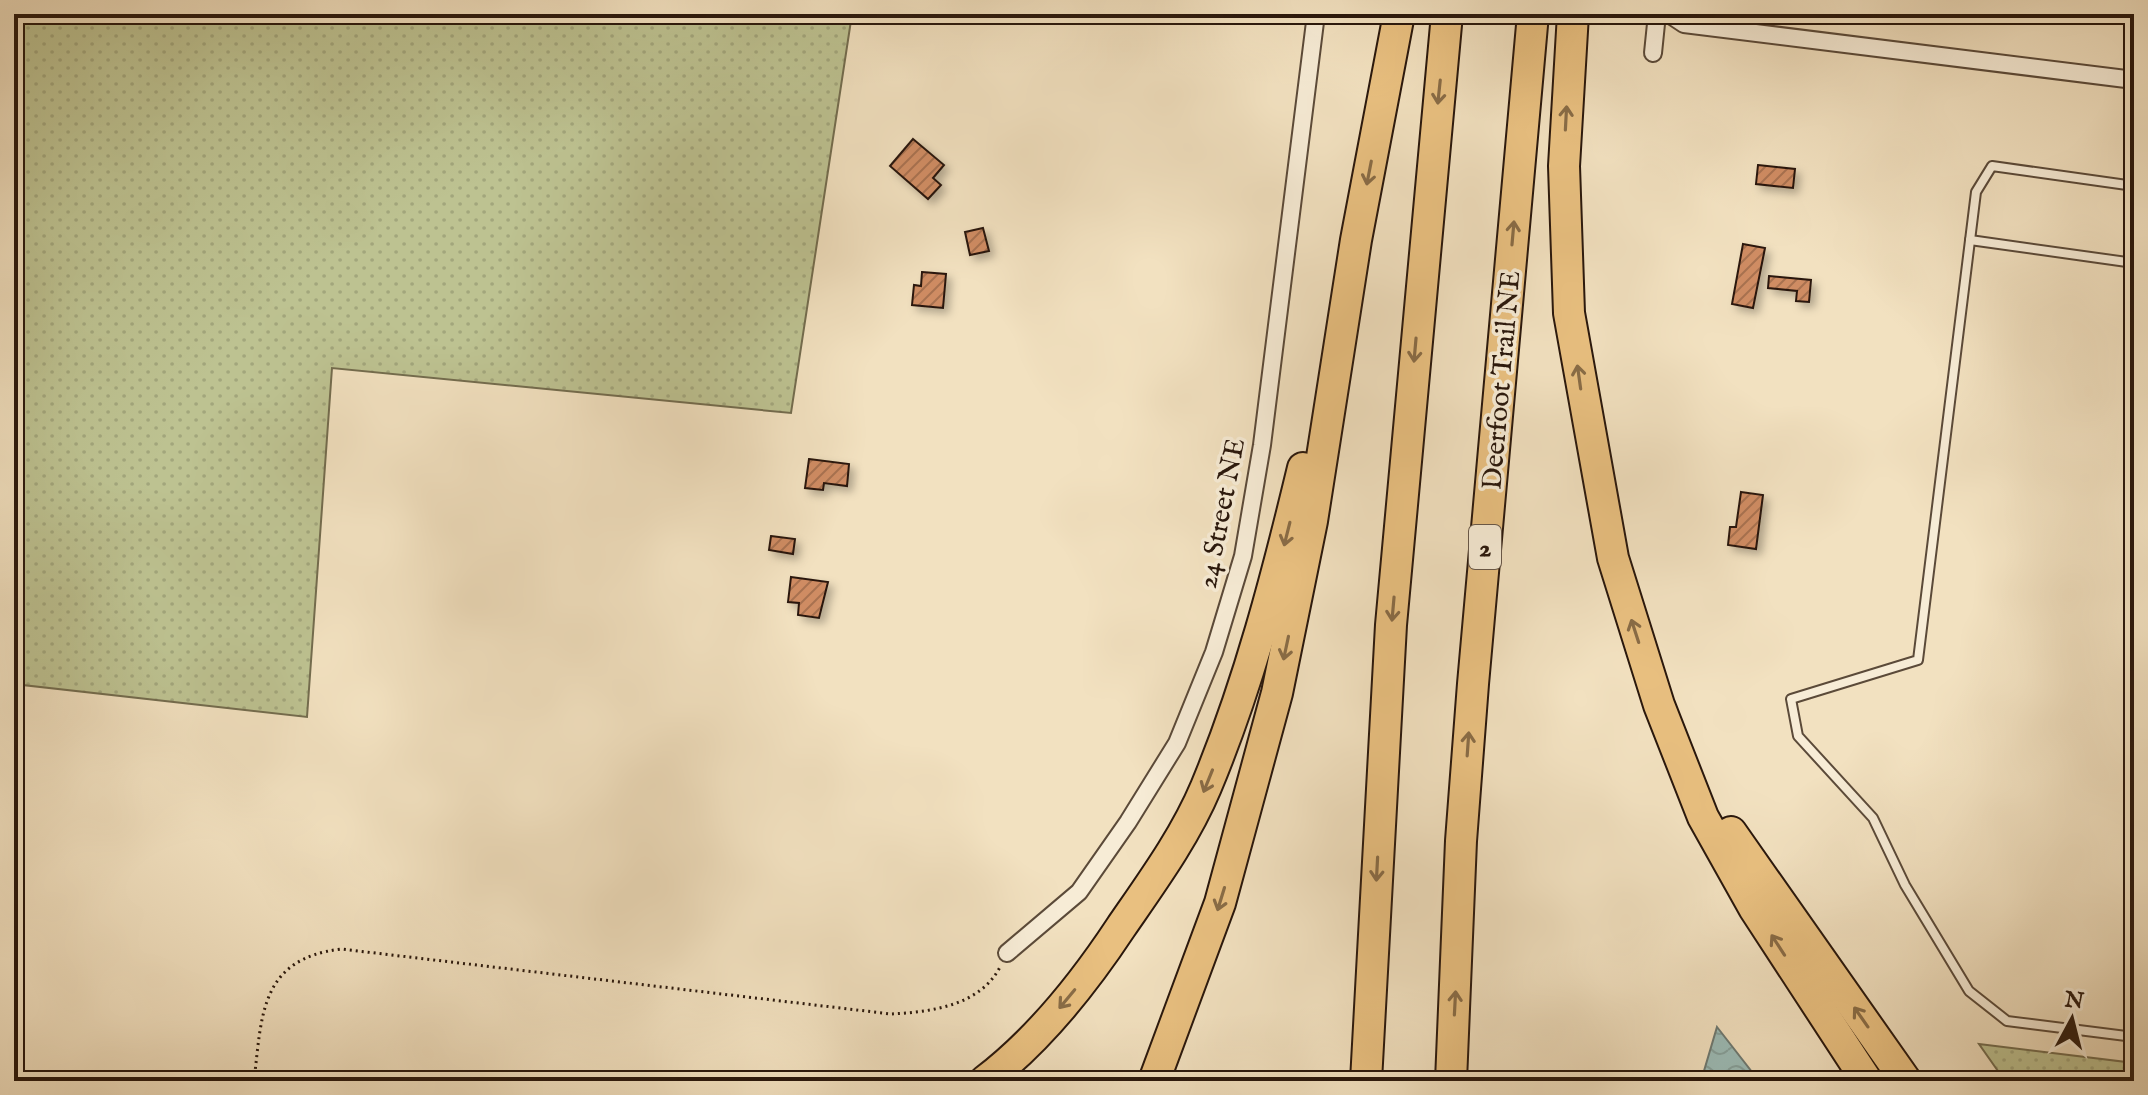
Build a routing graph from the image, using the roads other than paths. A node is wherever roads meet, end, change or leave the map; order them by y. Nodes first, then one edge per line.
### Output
1 (1316, 14) edge
2 (1399, 14) edge
3 (1447, 14) edge
4 (1533, 14) edge
5 (1573, 14) edge
6 (1657, 14) edge
7 (1669, 14) edge
8 (1653, 53) dead end
9 (2134, 80) edge
10 (2134, 186) edge
11 (1356, 240) junction
12 (1970, 240) junction
13 (2134, 263) edge
14 (1659, 705) junction
15 (1007, 953) road end
16 (2134, 1037) edge
17 (985, 1081) edge
18 (1154, 1081) edge
19 (1366, 1081) edge
20 (1451, 1081) edge
21 (1867, 1081) edge
22 (1906, 1081) edge

1 - 15 street, 24 Street NE
2 -> 11 highway
3 -> 19 highway
20 -> 4 highway, Deerfoot Trail NE / 2
14 -> 5 highway
6 - 8 street
7 - 9 street
10 - 12 lane
11 -> 17 highway
11 -> 18 highway
12 - 13 lane
12 - 16 lane
21 -> 14 highway
22 -> 14 highway

